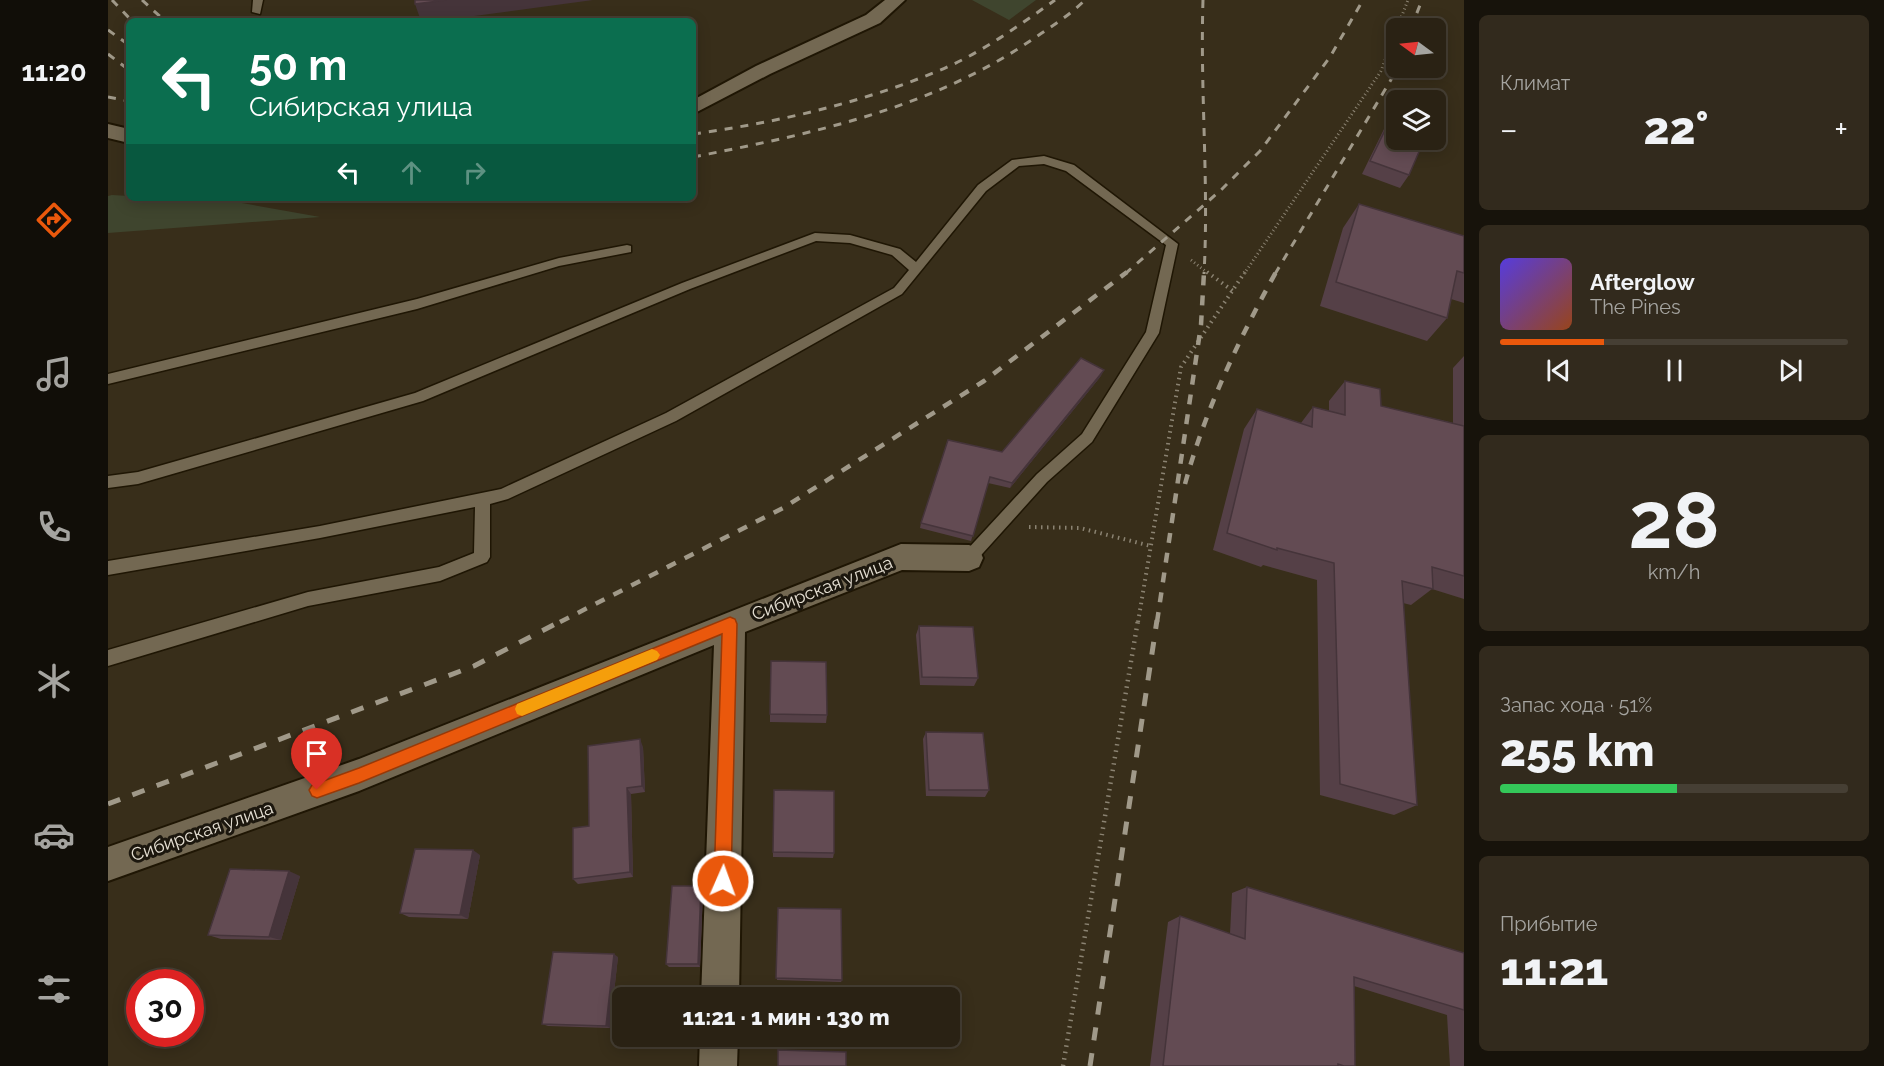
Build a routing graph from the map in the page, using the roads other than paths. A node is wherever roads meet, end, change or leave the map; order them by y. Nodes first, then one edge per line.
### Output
1 (258, 0) edge
2 (896, 0) edge
3 (257, 12) dead end
4 (696, 106) edge
5 (108, 131) edge
6 (126, 135) edge
7 (627, 249) dead end
8 (917, 270) junction
9 (108, 379) edge
10 (108, 482) edge
11 (483, 499) junction
12 (969, 558) joint
13 (108, 568) edge
14 (730, 624) junction
15 (108, 658) edge
16 (108, 864) edge
17 (720, 987) edge
18 (718, 1047) edge
19 (718, 1066) edge

1 - 3 lane
2 - 4 street
5 - 6 street
7 - 9 lane
8 - 10 lane
8 - 11 lane
8 - 12 lane
11 - 13 lane
11 - 15 lane
12 - 14 street, Сибирская улица
14 - 16 street, Сибирская улица
14 - 17 street
18 - 19 street

